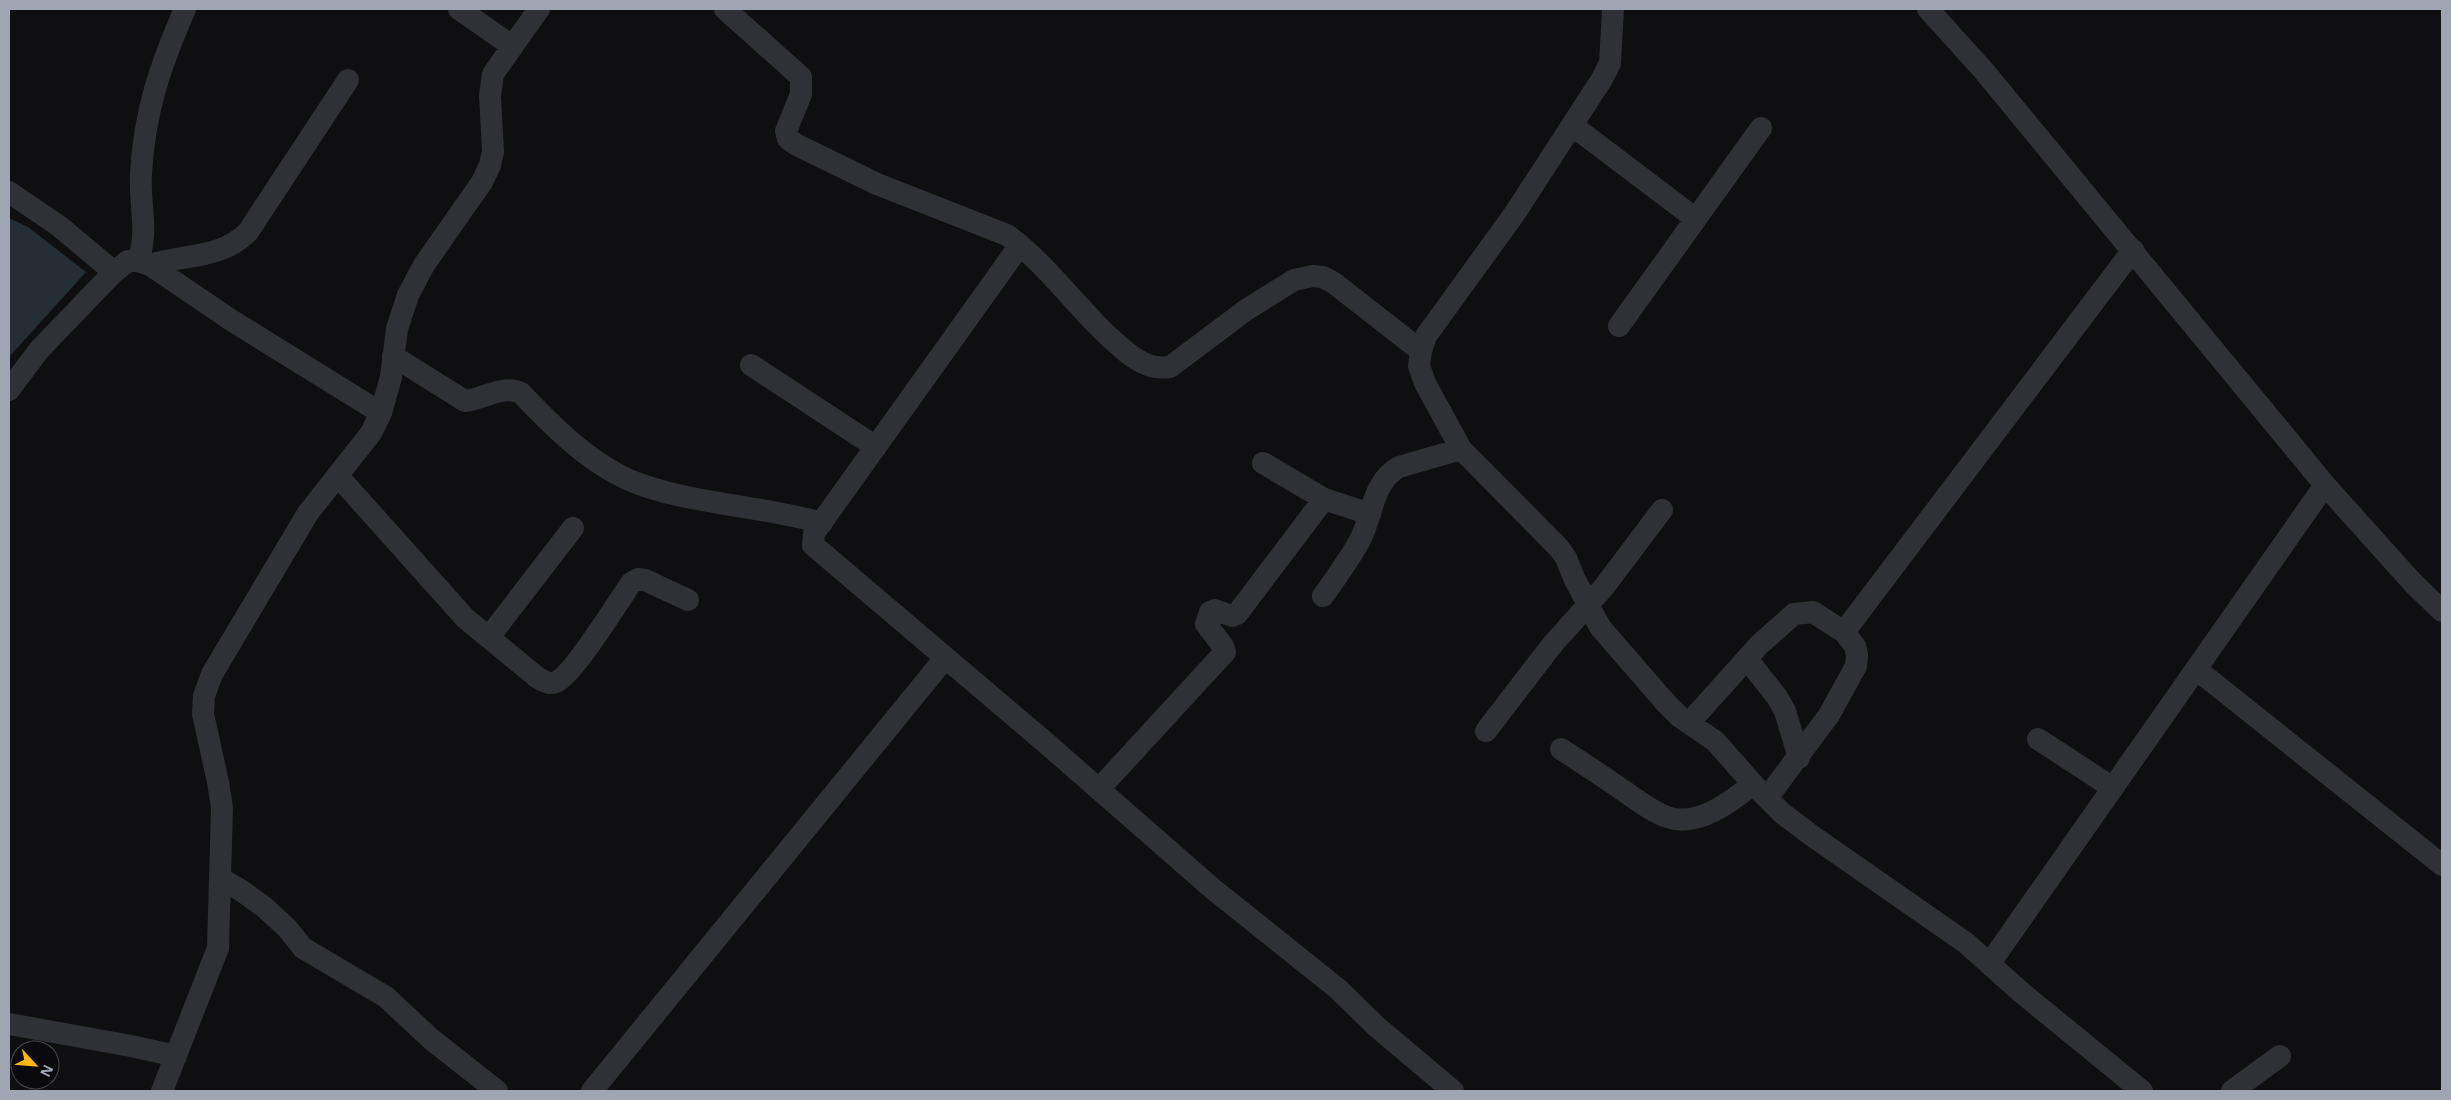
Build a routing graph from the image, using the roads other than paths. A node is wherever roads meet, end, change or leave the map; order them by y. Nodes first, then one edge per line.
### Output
1 (185, 9) edge
2 (459, 9) edge
3 (539, 9) edge
4 (725, 9) edge
5 (1613, 9) edge
6 (1928, 9) edge
7 (512, 46) junction
8 (348, 80) dead end
9 (1573, 126) junction
10 (1761, 128) dead end
11 (9, 192) edge
12 (1696, 219) junction
13 (1020, 244) junction
14 (2133, 250) junction
15 (144, 263) junction
16 (114, 272) junction
17 (1619, 326) dead end
18 (1420, 351) junction
19 (394, 356) junction
20 (751, 365) dead end
21 (9, 390) edge
22 (381, 413) junction
23 (876, 447) junction
24 (1461, 450) junction
25 (1263, 463) dead end
26 (338, 476) junction
27 (2326, 485) junction
28 (1324, 499) junction
29 (1662, 510) dead end
30 (1370, 514) junction
31 (822, 524) junction
32 (573, 528) dead end
33 (1323, 596) dead end
34 (688, 600) dead end
35 (1588, 605) junction
36 (2442, 611) edge
37 (1844, 632) junction
38 (489, 637) junction
39 (944, 658) junction
40 (1748, 659) junction
41 (2196, 669) junction
42 (1689, 723) junction
43 (1486, 731) dead end
44 (2038, 739) dead end
45 (1561, 749) dead end
46 (1799, 758) junction
47 (2113, 788) junction
48 (1099, 789) junction
49 (1760, 791) junction
50 (2442, 864) edge
51 (220, 878) junction
52 (1990, 963) junction
53 (9, 1024) edge
54 (176, 1056) junction
55 (2280, 1056) dead end
56 (162, 1091) edge
57 (497, 1091) edge
58 (592, 1091) edge
59 (1453, 1091) edge
60 (2142, 1091) edge
61 (2232, 1091) edge

1 - 15 street
2 - 7 street
3 - 7 street
4 - 13 street
5 - 9 street
6 - 14 street
7 - 19 street
8 - 15 street
9 - 12 street
9 - 18 street
10 - 12 street
11 - 16 street
12 - 17 street
13 - 18 street
13 - 23 street
14 - 27 street
14 - 37 street
15 - 16 street
15 - 22 street
16 - 21 street
18 - 24 street
19 - 22 street
19 - 31 street
20 - 23 street
22 - 26 street
23 - 31 street
24 - 30 street
24 - 35 street
25 - 28 street
26 - 38 street
26 - 51 street
27 - 36 street
27 - 41 street
28 - 30 street
28 - 48 street
29 - 35 street
30 - 33 street
31 - 39 street
32 - 38 street
34 - 38 street
35 - 42 street
35 - 43 street
37 - 40 street
37 - 46 street
39 - 48 street
39 - 58 street
40 - 42 street
40 - 46 street
41 - 47 street
41 - 50 street
42 - 49 street
44 - 47 street
45 - 49 street
46 - 49 street
47 - 52 street
48 - 59 street
49 - 52 street
51 - 54 street
51 - 57 street
52 - 60 street
53 - 54 street
54 - 56 street
55 - 61 street

